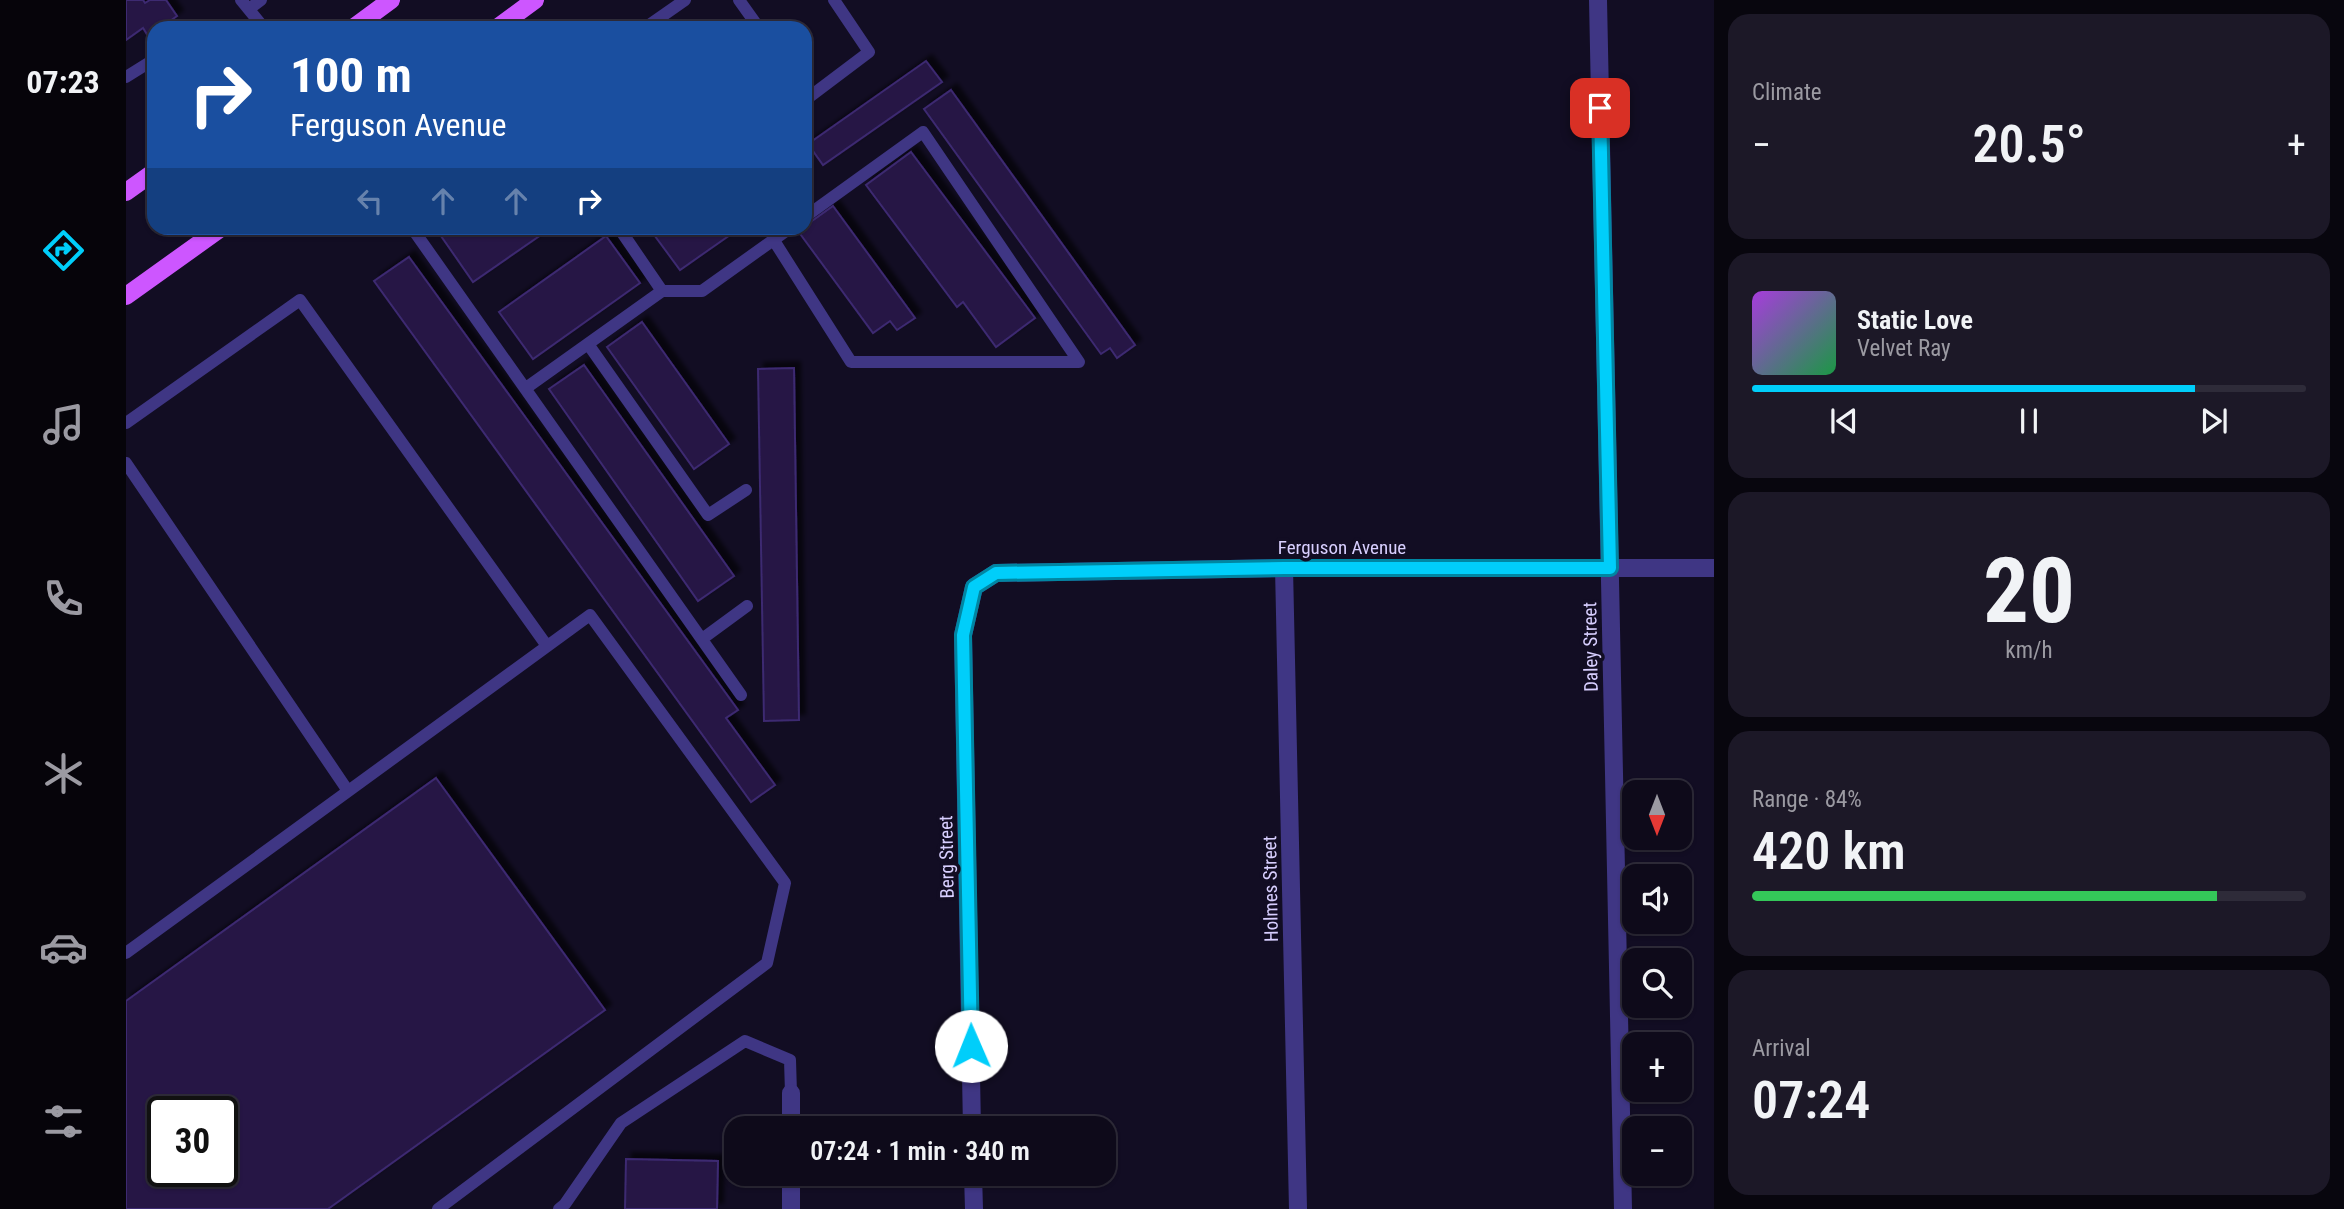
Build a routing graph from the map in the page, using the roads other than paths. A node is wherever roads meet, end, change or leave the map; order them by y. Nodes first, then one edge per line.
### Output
1 (261, 0) edge
2 (391, 0) edge
3 (535, 0) edge
4 (685, 0) edge
5 (739, 0) edge
6 (834, 0) edge
7 (1598, 0) edge
8 (245, 5) edge
9 (258, 21) edge
10 (362, 21) edge
11 (506, 21) edge
12 (655, 21) edge
13 (754, 21) edge
14 (147, 64) edge
15 (126, 77) edge
16 (812, 95) edge
17 (147, 177) edge
18 (130, 190) edge
19 (126, 204) edge
20 (812, 212) edge
21 (211, 235) edge
22 (417, 235) edge
23 (624, 235) edge
24 (780, 235) edge
25 (774, 239) junction
26 (662, 291) junction
27 (126, 296) edge
28 (588, 344) junction
29 (526, 388) junction
30 (126, 423) edge
31 (126, 463) edge
32 (746, 491) dead end
33 (1284, 568) junction
34 (1610, 568) junction
35 (1714, 568) edge
36 (974, 587) joint
37 (747, 606) dead end
38 (702, 639) junction
39 (547, 646) junction
40 (741, 695) dead end
41 (348, 791) junction
42 (126, 953) edge
43 (791, 1093) joint
44 (791, 1116) edge
45 (972, 1116) edge
46 (791, 1186) edge
47 (973, 1186) edge
48 (438, 1209) edge
49 (559, 1209) edge
50 (791, 1209) edge
51 (974, 1209) edge
52 (1298, 1209) edge
53 (1623, 1209) edge

1 - 8 lane
2 - 10 main road
3 - 11 main road
4 - 12 lane
5 - 13 lane
6 - 16 lane
7 - 34 street, Daley Street
8 - 9 lane
14 - 15 lane
17 - 18 main road
18 - 19 main road
20 - 25 lane
21 - 27 main road
22 - 29 lane
23 - 26 lane
24 - 25 lane
25 - 26 lane
26 - 28 lane
28 - 29 lane
28 - 32 lane
29 - 38 lane
30 - 39 lane
31 - 41 lane
33 - 34 street, Ferguson Avenue
33 - 36 street, Ferguson Avenue
33 - 52 street, Holmes Street
34 - 35 street, Ferguson Avenue
34 - 53 street, Daley Street
36 - 45 street, Berg Street
37 - 38 lane
38 - 40 lane
39 - 41 lane
39 - 48 lane
41 - 42 lane
43 - 44 street
43 - 49 lane
46 - 50 street
47 - 51 street

